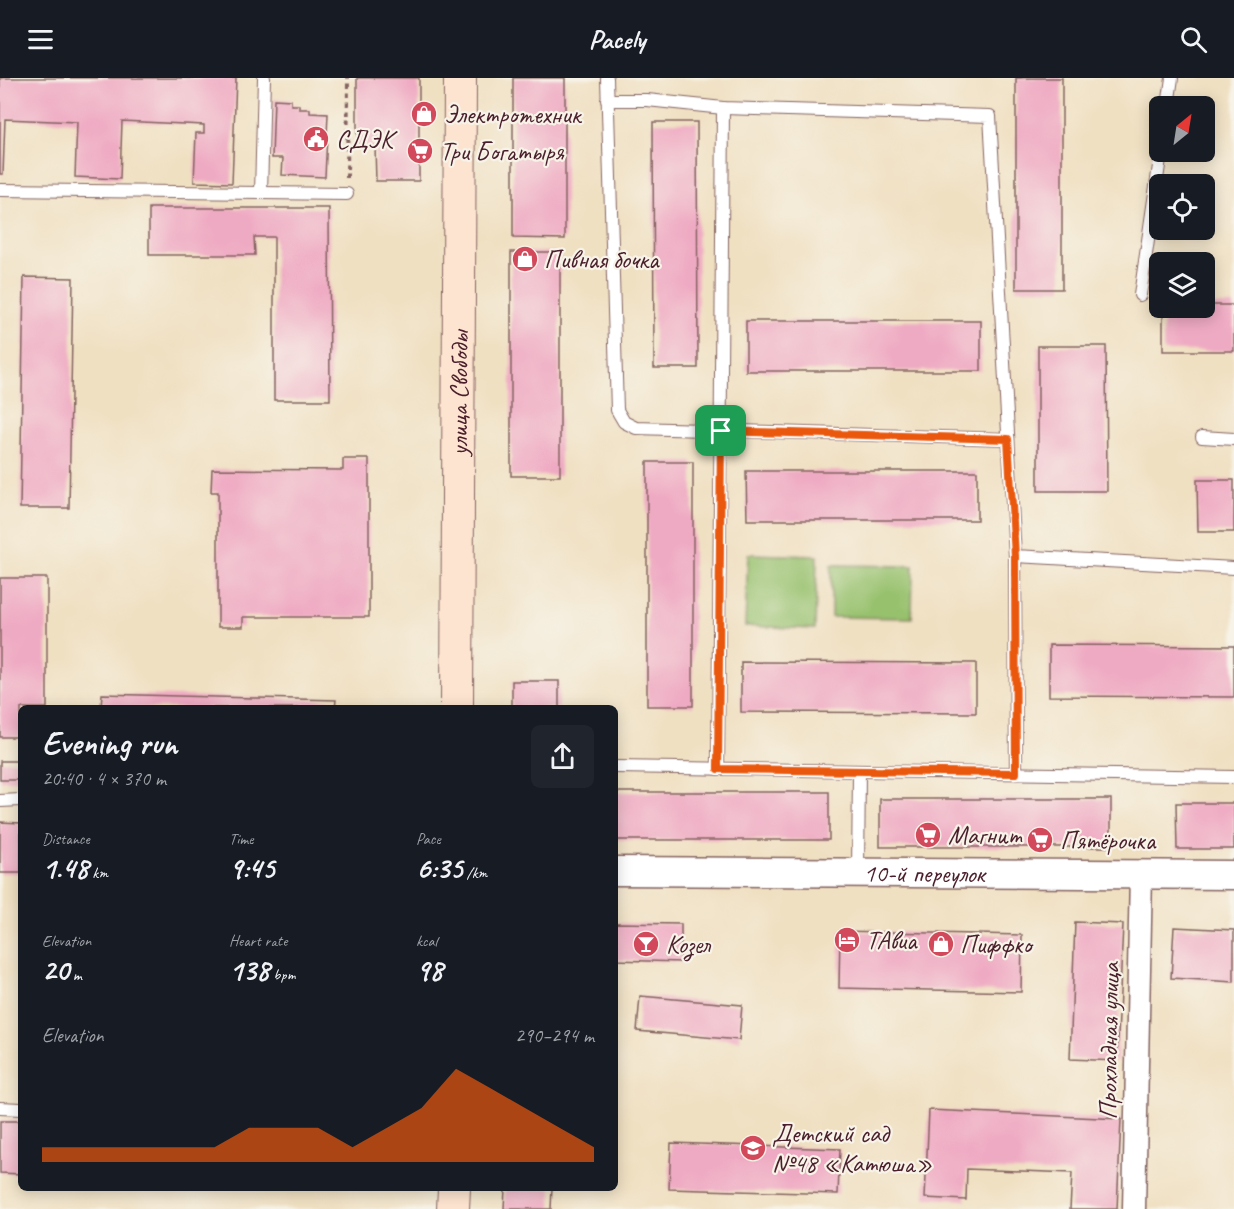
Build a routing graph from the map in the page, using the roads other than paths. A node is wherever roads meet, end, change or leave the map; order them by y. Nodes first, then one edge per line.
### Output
1 (264, 78) edge
2 (460, 78) edge
3 (607, 78) edge
4 (1172, 78) edge
5 (1169, 96) edge
6 (608, 100) junction
7 (723, 108) junction
8 (1160, 162) edge
9 (0, 190) edge
10 (261, 193) junction
11 (347, 194) road end
12 (1140, 295) dead end
13 (721, 431) junction
14 (1202, 437) dead end
15 (1234, 438) edge
16 (1008, 439) junction
17 (1015, 556) junction
18 (1234, 568) edge
19 (457, 705) edge
20 (618, 767) edge
21 (718, 769) junction
22 (859, 771) junction
23 (1016, 773) junction
24 (1234, 777) edge
25 (18, 800) edge
26 (0, 801) edge
27 (618, 871) edge
28 (858, 872) junction
29 (1141, 874) junction
30 (1234, 875) edge
31 (0, 1108) edge
32 (18, 1109) edge
33 (454, 1191) edge
34 (453, 1209) edge
35 (1134, 1209) edge

1 - 10 lane
2 - 19 main road, улица Свободы
3 - 6 lane
4 - 5 lane
6 - 7 lane
6 - 13 lane
7 - 13 lane
7 - 16 lane
8 - 12 lane
9 - 10 lane
10 - 11 lane
13 - 16 lane
13 - 21 lane
14 - 15 lane
16 - 17 lane
17 - 18 lane
17 - 23 lane
20 - 21 lane
21 - 22 lane
22 - 23 lane
22 - 28 lane
23 - 24 lane
25 - 26 lane
27 - 28 street, 10-й переулок
28 - 29 street, 10-й переулок
29 - 30 street, 10-й переулок
29 - 35 street, Прохладная улица
31 - 32 lane
33 - 34 main road

